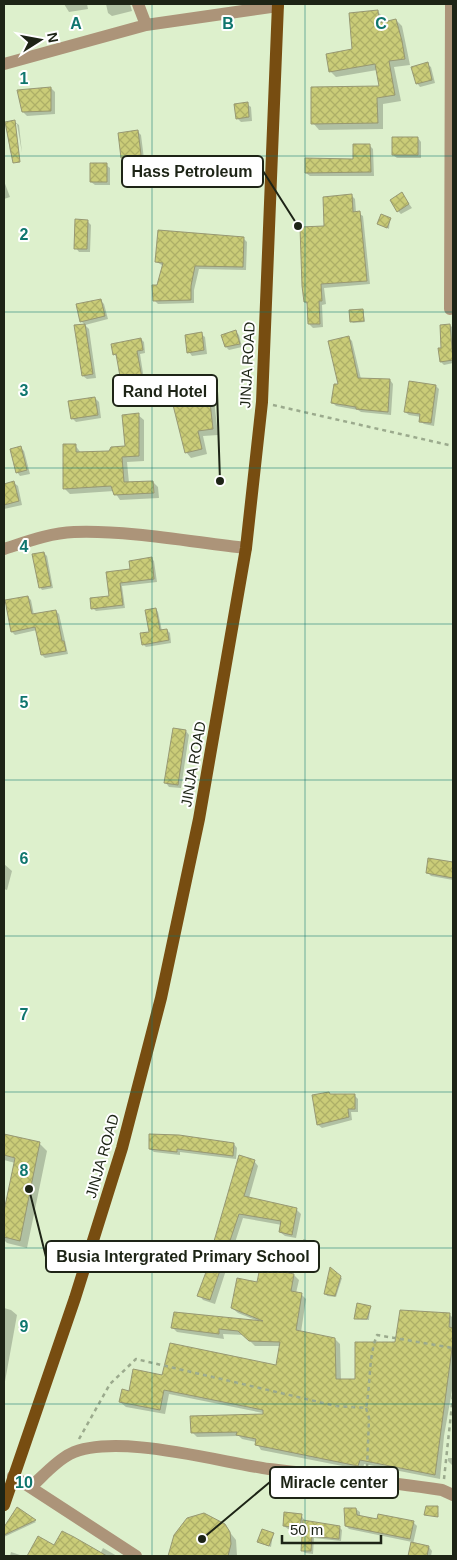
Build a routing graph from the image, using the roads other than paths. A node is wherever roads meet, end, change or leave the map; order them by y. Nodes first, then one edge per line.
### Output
1 (138, 4) edge
2 (451, 4) edge
3 (278, 5) edge
4 (146, 25) junction
5 (4, 64) edge
6 (450, 309) dead end
7 (246, 548) junction
8 (4, 549) edge
9 (13, 1476) junction
10 (32, 1486) junction
11 (448, 1492) edge
12 (4, 1505) edge
13 (136, 1556) edge

1 - 4 street
2 - 6 street
3 - 4 street
3 - 7 main road, JINJA ROAD
4 - 5 street
7 - 8 street
7 - 9 main road, JINJA ROAD
9 - 10 street
9 - 12 main road, JINJA ROAD
10 - 11 street
10 - 13 street

